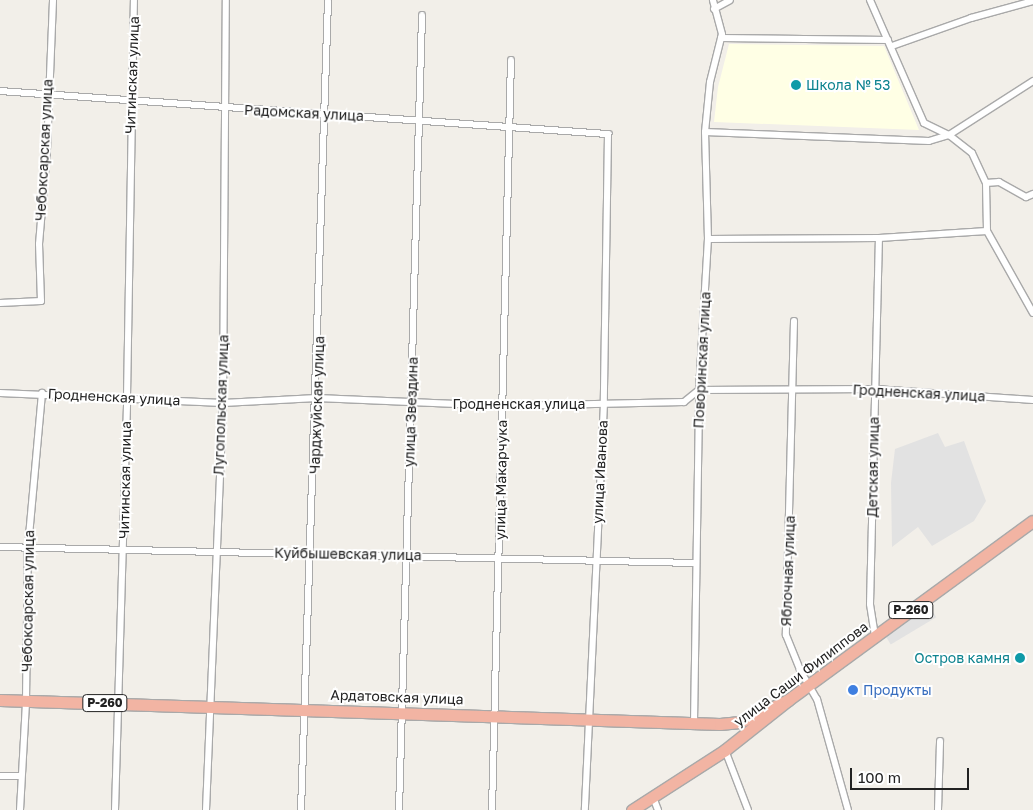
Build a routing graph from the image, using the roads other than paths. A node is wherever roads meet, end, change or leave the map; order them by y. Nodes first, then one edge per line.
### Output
1 (53, 0) edge
2 (134, 0) edge
3 (226, 0) edge
4 (328, 0) edge
5 (713, 0) edge
6 (730, 0) edge
7 (870, 0) edge
8 (1033, 1) edge
9 (714, 9) junction
10 (422, 15) dead end
11 (721, 38) junction
12 (890, 43) junction
13 (512, 60) dead end
14 (1033, 81) edge
15 (0, 91) edge
16 (48, 96) junction
17 (130, 101) junction
18 (225, 108) junction
19 (326, 114) junction
20 (417, 120) junction
21 (511, 126) junction
22 (705, 132) junction
23 (608, 134) joint
24 (949, 134) junction
25 (986, 183) junction
26 (1030, 196) edge
27 (987, 231) junction
28 (879, 238) junction
29 (708, 239) junction
30 (0, 303) edge
31 (1033, 312) edge
32 (794, 321) dead end
33 (792, 388) junction
34 (875, 389) junction
35 (700, 390) junction
36 (0, 393) edge
37 (42, 393) junction
38 (127, 397) junction
39 (317, 398) junction
40 (1033, 400) edge
41 (412, 401) junction
42 (223, 403) junction
43 (604, 403) junction
44 (503, 406) junction
45 (1033, 521) edge
46 (0, 547) edge
47 (28, 547) junction
48 (123, 550) junction
49 (218, 551) junction
50 (312, 553) junction
51 (406, 555) junction
52 (500, 558) junction
53 (596, 560) junction
54 (696, 563) junction
55 (875, 636) junction
56 (809, 685) junction
57 (0, 700) edge
58 (788, 700) junction
59 (26, 701) junction
60 (118, 704) junction
61 (210, 707) junction
62 (306, 709) junction
63 (402, 712) junction
64 (496, 715) junction
65 (589, 719) junction
66 (694, 723) junction
67 (720, 724) junction
68 (940, 741) dead end
69 (727, 749) junction
70 (0, 776) edge
71 (20, 776) junction
72 (653, 797) junction
73 (20, 810) edge
74 (115, 810) edge
75 (206, 810) edge
76 (302, 810) edge
77 (399, 810) edge
78 (492, 810) edge
79 (585, 810) edge
80 (632, 810) edge
81 (658, 810) edge
82 (748, 810) edge
83 (848, 810) edge
84 (938, 810) edge

1 - 16 street, Чебоксарская улица
2 - 17 street, Читинская улица
3 - 18 street, Лугопольская улица
4 - 19 street, Чарджуйская улица
5 - 9 street, Поворинская улица
6 - 9 street
7 - 12 street
8 - 12 street
9 - 11 street, Поворинская улица
10 - 20 street, улица Звездина
11 - 12 street
11 - 22 street, Поворинская улица
12 - 24 street
13 - 21 street, улица Макарчука
14 - 24 street
15 - 16 street, Радомская улица
16 - 17 street, Радомская улица
16 - 30 street, Чебоксарская улица
17 - 18 street, Радомская улица
17 - 38 street, Читинская улица
18 - 19 street, Радомская улица
18 - 42 street, Лугопольская улица
19 - 20 street, Радомская улица
19 - 39 street, Чарджуйская улица
20 - 21 street, Радомская улица
20 - 41 street, улица Звездина
21 - 23 street, Радомская улица
21 - 44 street, улица Макарчука
22 - 24 street
22 - 29 street, Поворинская улица
23 - 43 street, улица Иванова
24 - 25 street
25 - 26 street
25 - 27 street
27 - 28 street
27 - 31 street
28 - 29 street
28 - 34 street, Детская улица
29 - 35 street, Поворинская улица
32 - 33 street, Яблочная улица
33 - 34 street, Гродненская улица
33 - 35 street, Гродненская улица
33 - 56 street, Яблочная улица
34 - 40 street, Гродненская улица
34 - 55 street, Детская улица
35 - 43 street, Гродненская улица
35 - 54 street, Поворинская улица
36 - 37 street, Гродненская улица
37 - 38 street, Гродненская улица
37 - 47 street, Чебоксарская улица
38 - 42 street, Гродненская улица
38 - 48 street, Читинская улица
39 - 41 street, Гродненская улица
39 - 42 street, Гродненская улица
39 - 50 street, Чарджуйская улица
41 - 44 street, Гродненская улица
41 - 51 street, улица Звездина
42 - 49 street, Лугопольская улица
43 - 44 street, Гродненская улица
43 - 53 street, улица Иванова
44 - 52 street, улица Макарчука
45 - 55 highway, улица Саши Филиппова / Р-260
46 - 47 street, Куйбышевская улица
47 - 48 street, Куйбышевская улица
47 - 59 street, Чебоксарская улица
48 - 49 street, Куйбышевская улица
48 - 60 street, Читинская улица
49 - 50 street, Куйбышевская улица
49 - 61 street, Лугопольская улица
50 - 51 street, Куйбышевская улица
50 - 62 street, Чарджуйская улица
51 - 52 street, Куйбышевская улица
51 - 63 street, улица Звездина
52 - 53 street, Куйбышевская улица
52 - 64 street, улица Макарчука
53 - 54 street, Куйбышевская улица
53 - 65 street, улица Иванова
54 - 66 street, Поворинская улица
55 - 56 highway, улица Саши Филиппова / Р-260
56 - 58 highway, улица Саши Филиппова / Р-260
56 - 83 street, Яблочная улица
57 - 59 highway, Ардатовская улица / Р-260
58 - 67 highway, Ардатовская улица / Р-260
58 - 69 highway, улица Саши Филиппова / Р-260
59 - 60 highway, Ардатовская улица / Р-260
59 - 71 street, Чебоксарская улица
60 - 61 highway, Ардатовская улица / Р-260
60 - 74 street, Читинская улица
61 - 62 highway, Ардатовская улица / Р-260
61 - 75 street, Лугопольская улица
62 - 63 highway, Ардатовская улица / Р-260
62 - 76 street, Чарджуйская улица
63 - 64 highway, Ардатовская улица / Р-260
63 - 77 street, улица Звездина
64 - 65 highway, Ардатовская улица / Р-260
64 - 78 street, улица Макарчука
65 - 66 highway, Ардатовская улица / Р-260
65 - 79 street, улица Иванова
66 - 67 highway, Ардатовская улица / Р-260
67 - 69 highway
68 - 84 street
69 - 72 highway, улица Саши Филиппова / Р-260
69 - 82 street
70 - 71 street
71 - 73 street, Чебоксарская улица
72 - 80 highway, улица Саши Филиппова / Р-260
72 - 81 street

